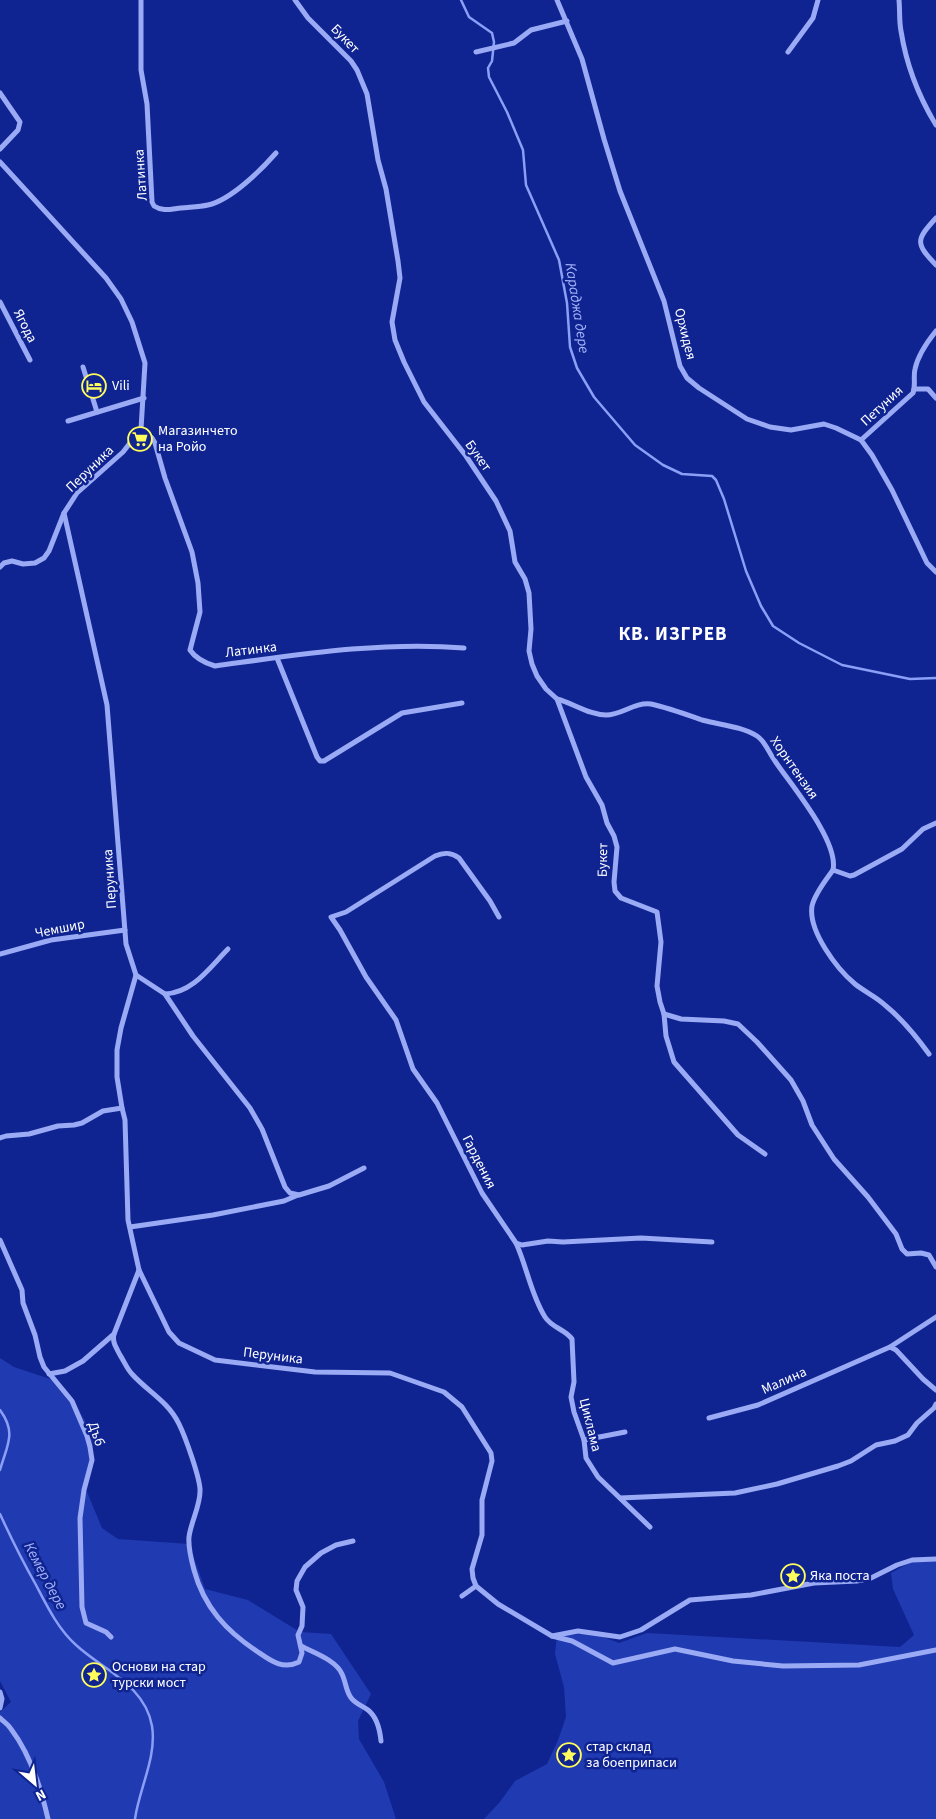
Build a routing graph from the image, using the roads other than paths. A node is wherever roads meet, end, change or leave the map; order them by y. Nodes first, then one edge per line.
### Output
1 (141, 0) edge
2 (295, 0) edge
3 (557, 0) edge
4 (818, 0) edge
5 (899, 0) edge
6 (567, 21) junction
7 (476, 52) dead end
8 (788, 52) dead end
9 (0, 93) edge
10 (936, 125) edge
11 (0, 149) edge
12 (276, 153) dead end
13 (0, 162) edge
14 (936, 218) edge
15 (936, 265) edge
16 (0, 302) edge
17 (936, 331) edge
18 (30, 360) dead end
19 (83, 367) dead end
20 (914, 389) junction
21 (144, 398) junction
22 (936, 398) edge
23 (97, 412) junction
24 (68, 421) dead end
25 (141, 429) junction
26 (861, 440) junction
27 (64, 513) junction
28 (0, 567) edge
29 (936, 572) edge
30 (464, 648) dead end
31 (276, 658) junction
32 (557, 699) junction
33 (462, 703) dead end
34 (936, 823) edge
35 (833, 870) junction
36 (499, 918) dead end
37 (125, 930) junction
38 (228, 949) dead end
39 (0, 954) edge
40 (136, 975) junction
41 (165, 994) junction
42 (664, 1014) junction
43 (929, 1054) dead end
44 (122, 1108) junction
45 (0, 1138) edge
46 (764, 1154) dead end
47 (364, 1168) dead end
48 (299, 1195) junction
49 (130, 1227) junction
50 (0, 1240) edge
51 (712, 1242) dead end
52 (516, 1243) junction
53 (936, 1267) edge
54 (139, 1270) junction
55 (545, 1317) joint
56 (936, 1317) edge
57 (114, 1334) junction
58 (890, 1347) junction
59 (49, 1374) junction
60 (936, 1390) edge
61 (936, 1404) edge
62 (709, 1418) dead end
63 (625, 1432) dead end
64 (584, 1440) junction
65 (620, 1498) junction
66 (650, 1527) dead end
67 (353, 1541) dead end
68 (936, 1559) edge
69 (476, 1586) junction
70 (462, 1596) dead end
71 (552, 1636) junction
72 (111, 1637) dead end
73 (301, 1646) junction
74 (936, 1650) edge
75 (0, 1692) edge
76 (0, 1708) edge
77 (0, 1718) edge
78 (381, 1742) dead end
79 (48, 1819) edge

1 - 12 street, Латинка
2 - 32 street, Букет
3 - 6 street, Орхидея
4 - 8 street
5 - 10 street
6 - 7 street
6 - 26 street, Орхидея
9 - 11 street
13 - 21 street
14 - 15 street
16 - 18 street, Ягода
17 - 20 street, Петуния
19 - 23 street
20 - 22 street
20 - 26 street, Петуния
21 - 23 street
21 - 25 street
23 - 24 street
25 - 27 street, Перуника
25 - 31 street, Латинка
26 - 29 street, Орхидея
27 - 28 street
27 - 37 street, Перуника
30 - 31 street, Латинка
31 - 33 street
32 - 35 street, Хорнтензия
32 - 42 street, Букет
34 - 35 street
35 - 43 street
36 - 52 street, Гардения
37 - 39 street, Чемшир
37 - 40 street, Перуника
38 - 41 street
40 - 41 street
40 - 44 street, Перуника
41 - 48 street
42 - 46 street
42 - 53 street
44 - 45 street
44 - 49 street, Перуника
47 - 48 street
48 - 49 street
49 - 54 street, Перуника
50 - 59 street, Дъб
51 - 52 street
52 - 55 street, Гардения
54 - 57 street
54 - 69 street, Перуника
55 - 64 street, Циклама
56 - 58 street
57 - 59 street
57 - 73 street
58 - 60 street
58 - 62 street, Малина
59 - 72 street, Дъб
61 - 65 street
63 - 64 street
64 - 65 street, Циклама
65 - 66 street, Циклама
67 - 73 street
68 - 71 street
69 - 70 street
69 - 71 street
71 - 74 street
73 - 78 street
75 - 76 street
77 - 79 street

